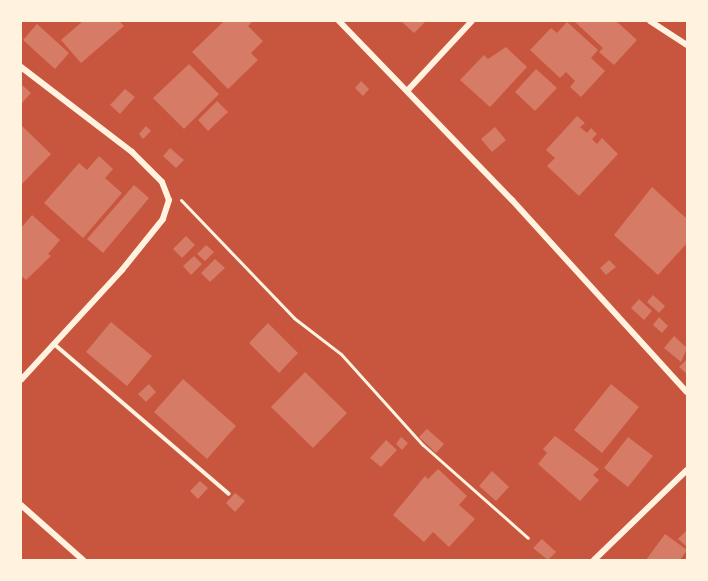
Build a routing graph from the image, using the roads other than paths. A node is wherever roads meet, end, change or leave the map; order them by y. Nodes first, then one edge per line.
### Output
1 (339, 21) edge
2 (472, 21) edge
3 (650, 21) edge
4 (687, 45) edge
5 (21, 67) edge
6 (408, 90) junction
7 (54, 344) junction
8 (21, 380) edge
9 (687, 392) edge
10 (687, 470) edge
11 (229, 494) dead end
12 (21, 505) edge
13 (83, 560) edge
14 (594, 560) edge

1 - 6 street
2 - 6 street
3 - 4 street
5 - 7 street
6 - 9 street
7 - 8 street
7 - 11 lane
10 - 14 street
12 - 13 street

